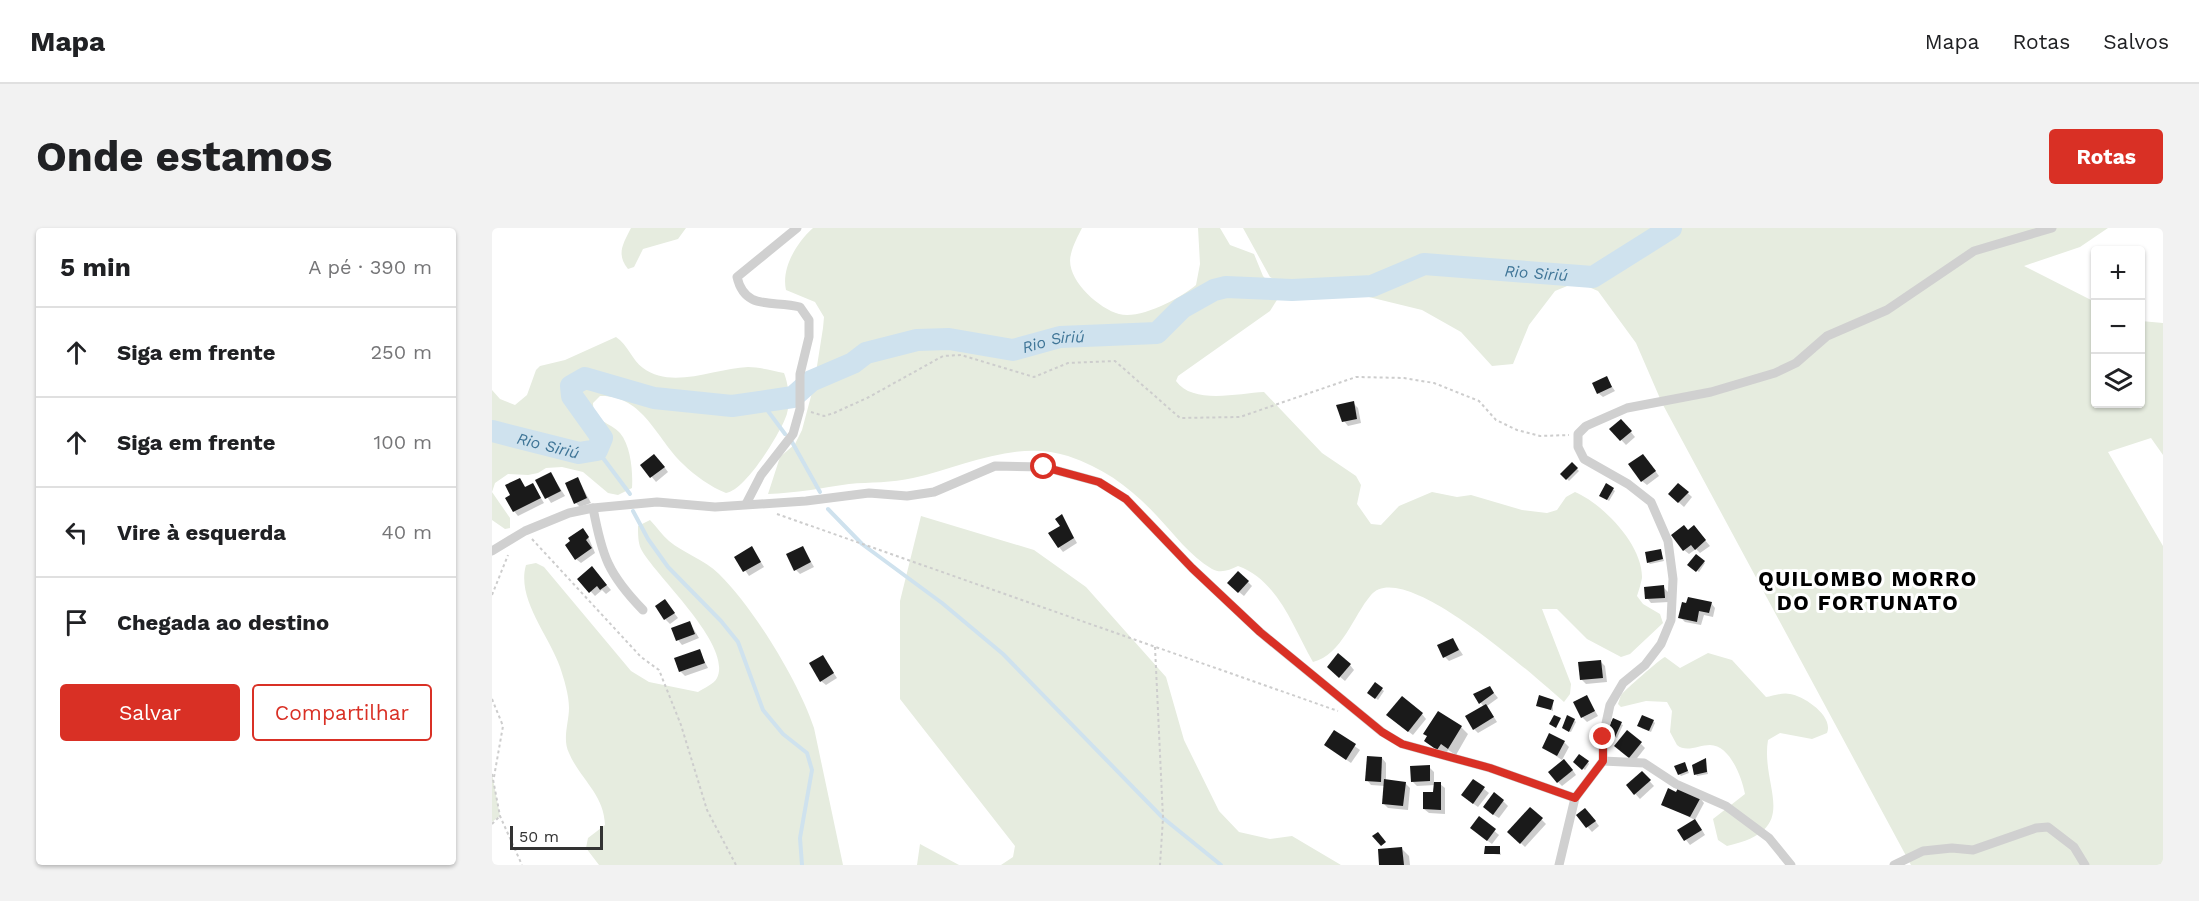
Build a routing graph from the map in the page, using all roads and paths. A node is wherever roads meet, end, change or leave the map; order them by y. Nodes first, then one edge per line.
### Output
1 (797, 228) edge
2 (2052, 228) edge
3 (800, 410) junction
4 (1578, 434) junction
5 (746, 504) junction
6 (593, 508) junction
7 (767, 511) dead end
8 (525, 531) junction
9 (514, 538) junction
10 (492, 551) edge
11 (492, 595) edge
12 (643, 610) dead end
13 (1155, 647) junction
14 (492, 699) edge
15 (1346, 714) dead end
16 (1603, 761) junction
17 (493, 776) edge
18 (1575, 798) junction
19 (500, 816) junction
20 (492, 824) edge
21 (522, 865) edge
22 (736, 865) edge
23 (1160, 865) edge
24 (1559, 865) edge
25 (1791, 865) edge
26 (1894, 865) edge
27 (2085, 865) edge

1 - 3 street
2 - 4 street
3 - 4 path
3 - 5 street
4 - 16 street
5 - 6 street
5 - 18 street
6 - 8 street
6 - 12 street
7 - 13 path
8 - 9 street
8 - 22 path
9 - 10 street
9 - 11 path
13 - 15 path
13 - 23 path
14 - 17 path
16 - 18 street
16 - 25 street
17 - 19 path
18 - 24 street
19 - 20 path
19 - 21 path
26 - 27 street

